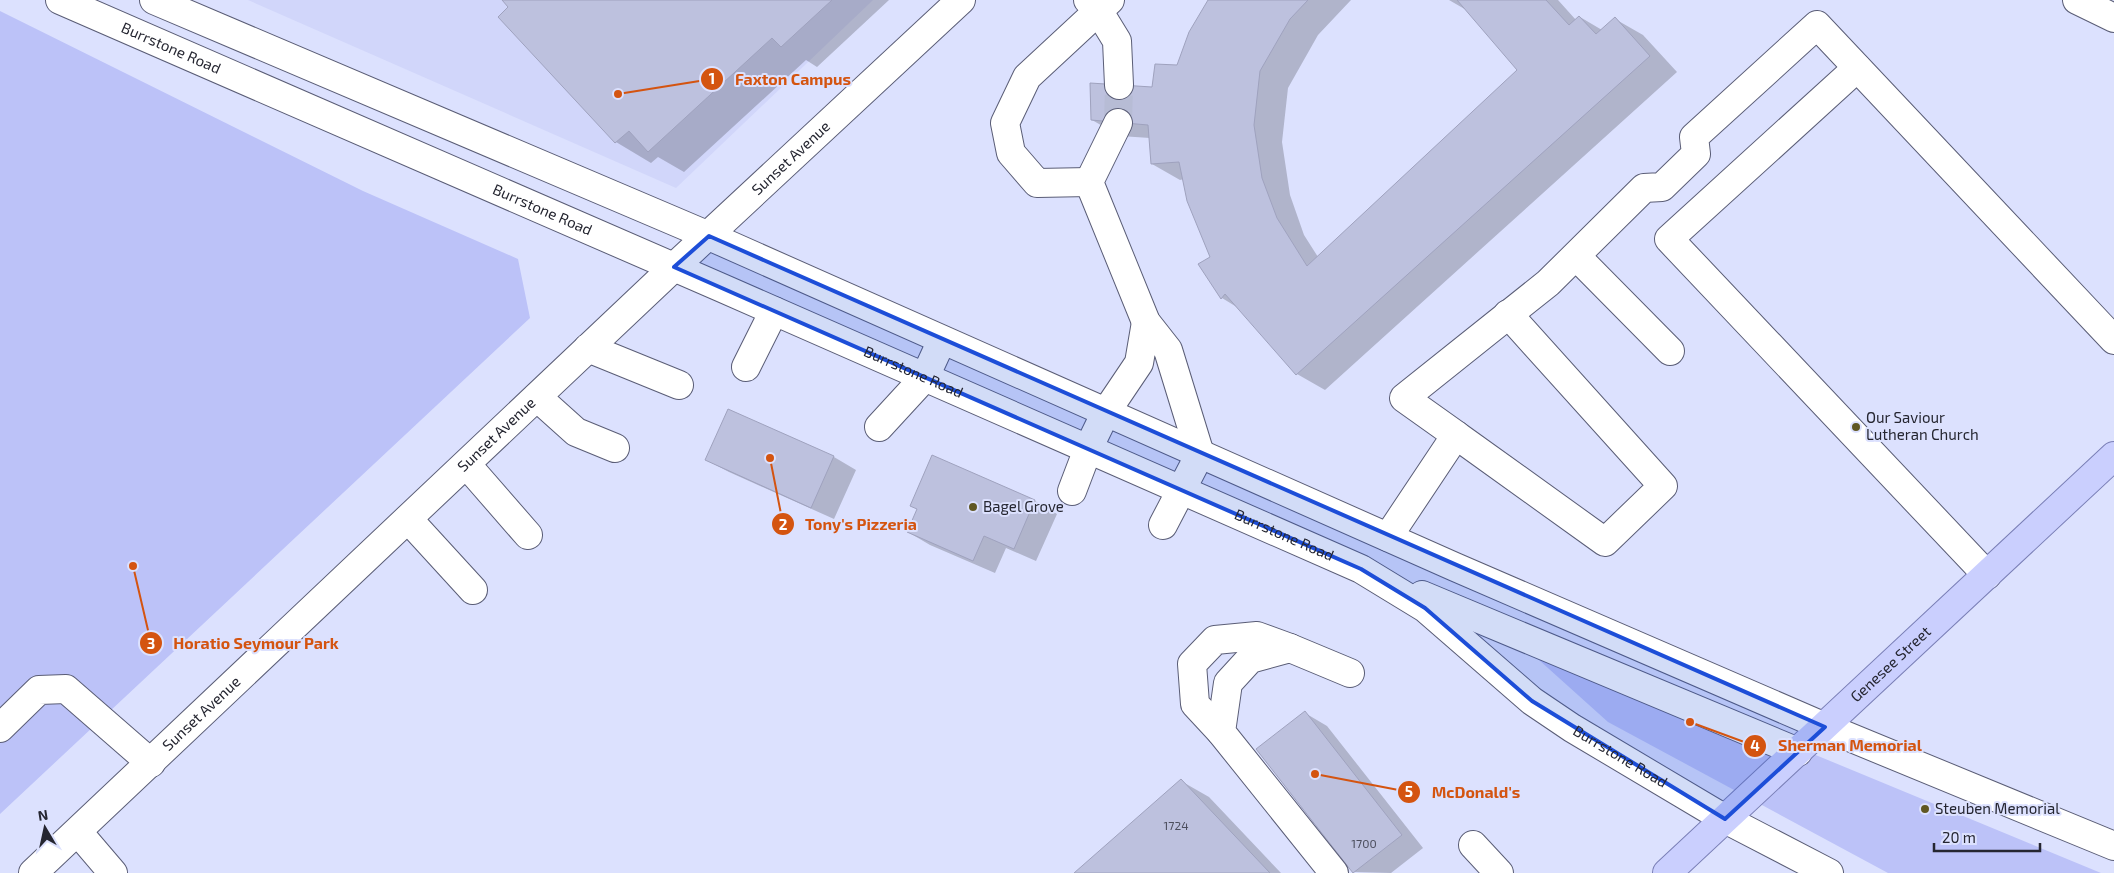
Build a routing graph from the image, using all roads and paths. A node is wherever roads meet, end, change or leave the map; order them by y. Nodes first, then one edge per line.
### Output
1 (60, 0) edge
2 (154, 0) edge
3 (960, 0) edge
4 (2077, 0) edge
5 (1099, 3) edge
6 (2114, 18) edge
7 (1857, 68) junction
8 (1118, 85) tunnel mouth
9 (1118, 122) tunnel mouth
10 (1090, 182) junction
11 (708, 236) junction
12 (1576, 257) junction
13 (674, 267) junction
14 (774, 311) junction
15 (1508, 314) junction
16 (1146, 322) junction
17 (942, 340) junction
18 (2114, 340) edge
19 (588, 348) junction
20 (1670, 351) dead end
21 (746, 367) dead end
22 (925, 377) junction
23 (679, 385) dead end
24 (537, 397) junction
25 (1106, 412) junction
26 (879, 427) dead end
27 (1456, 435) junction
28 (615, 448) dead end
29 (1088, 449) junction
30 (1200, 454) junction
31 (2114, 456) edge
32 (467, 464) junction
33 (1180, 489) junction
34 (1072, 491) dead end
35 (408, 518) junction
36 (1162, 525) dead end
37 (528, 535) dead end
38 (1388, 537) junction
39 (1361, 570) junction
40 (1987, 575) junction
41 (473, 590) dead end
42 (1290, 648) junction
43 (1350, 673) dead end
44 (1825, 727) junction
45 (0, 728) edge
46 (1221, 732) junction
47 (1798, 752) junction
48 (151, 763) junction
49 (1725, 819) junction
50 (78, 832) junction
51 (1473, 845) dead end
52 (2114, 846) edge
53 (33, 873) edge
54 (113, 873) edge
55 (1334, 873) edge
56 (1499, 873) edge
57 (1667, 873) edge
58 (1829, 873) edge

1 - 13 street, Burrstone Road
2 - 11 street
3 - 11 street, Sunset Avenue
4 - 6 street
5 - 8 street
5 - 10 street
7 - 12 street
7 - 18 street
7 - 40 street
9 - 10 street
10 - 16 street
11 - 13 street, Sunset Avenue
11 - 17 street
12 - 15 street
12 - 20 street
13 - 14 street, Burrstone Road
13 - 19 street, Sunset Avenue
14 - 21 street
14 - 22 street, Burrstone Road
15 - 27 street
15 - 27 street
16 - 25 street
16 - 30 street
17 - 22 street
17 - 25 street
19 - 23 street
19 - 24 street, Sunset Avenue
22 - 26 street
22 - 29 street, Burrstone Road
24 - 28 street
24 - 32 street, Sunset Avenue
25 - 29 street
25 - 30 street
27 - 38 street
29 - 33 street, Burrstone Road
29 - 34 street
30 - 33 street
30 - 38 street
31 - 40 main road, Genesee Street
32 - 35 street, Sunset Avenue
32 - 37 street
33 - 36 street
33 - 39 street, Burrstone Road
35 - 41 street
35 - 48 street, Sunset Avenue
38 - 44 street
39 - 47 street
39 - 49 street, Burrstone Road
40 - 44 main road, Genesee Street
42 - 43 street
42 - 46 street
42 - 46 street
44 - 47 main road, Genesee Street
44 - 52 street
45 - 48 street
46 - 55 street
47 - 49 main road, Genesee Street
48 - 50 street, Sunset Avenue
49 - 57 main road, Genesee Street
49 - 58 street, Burrstone Road
50 - 53 street, Sunset Avenue
50 - 54 street
51 - 56 street

